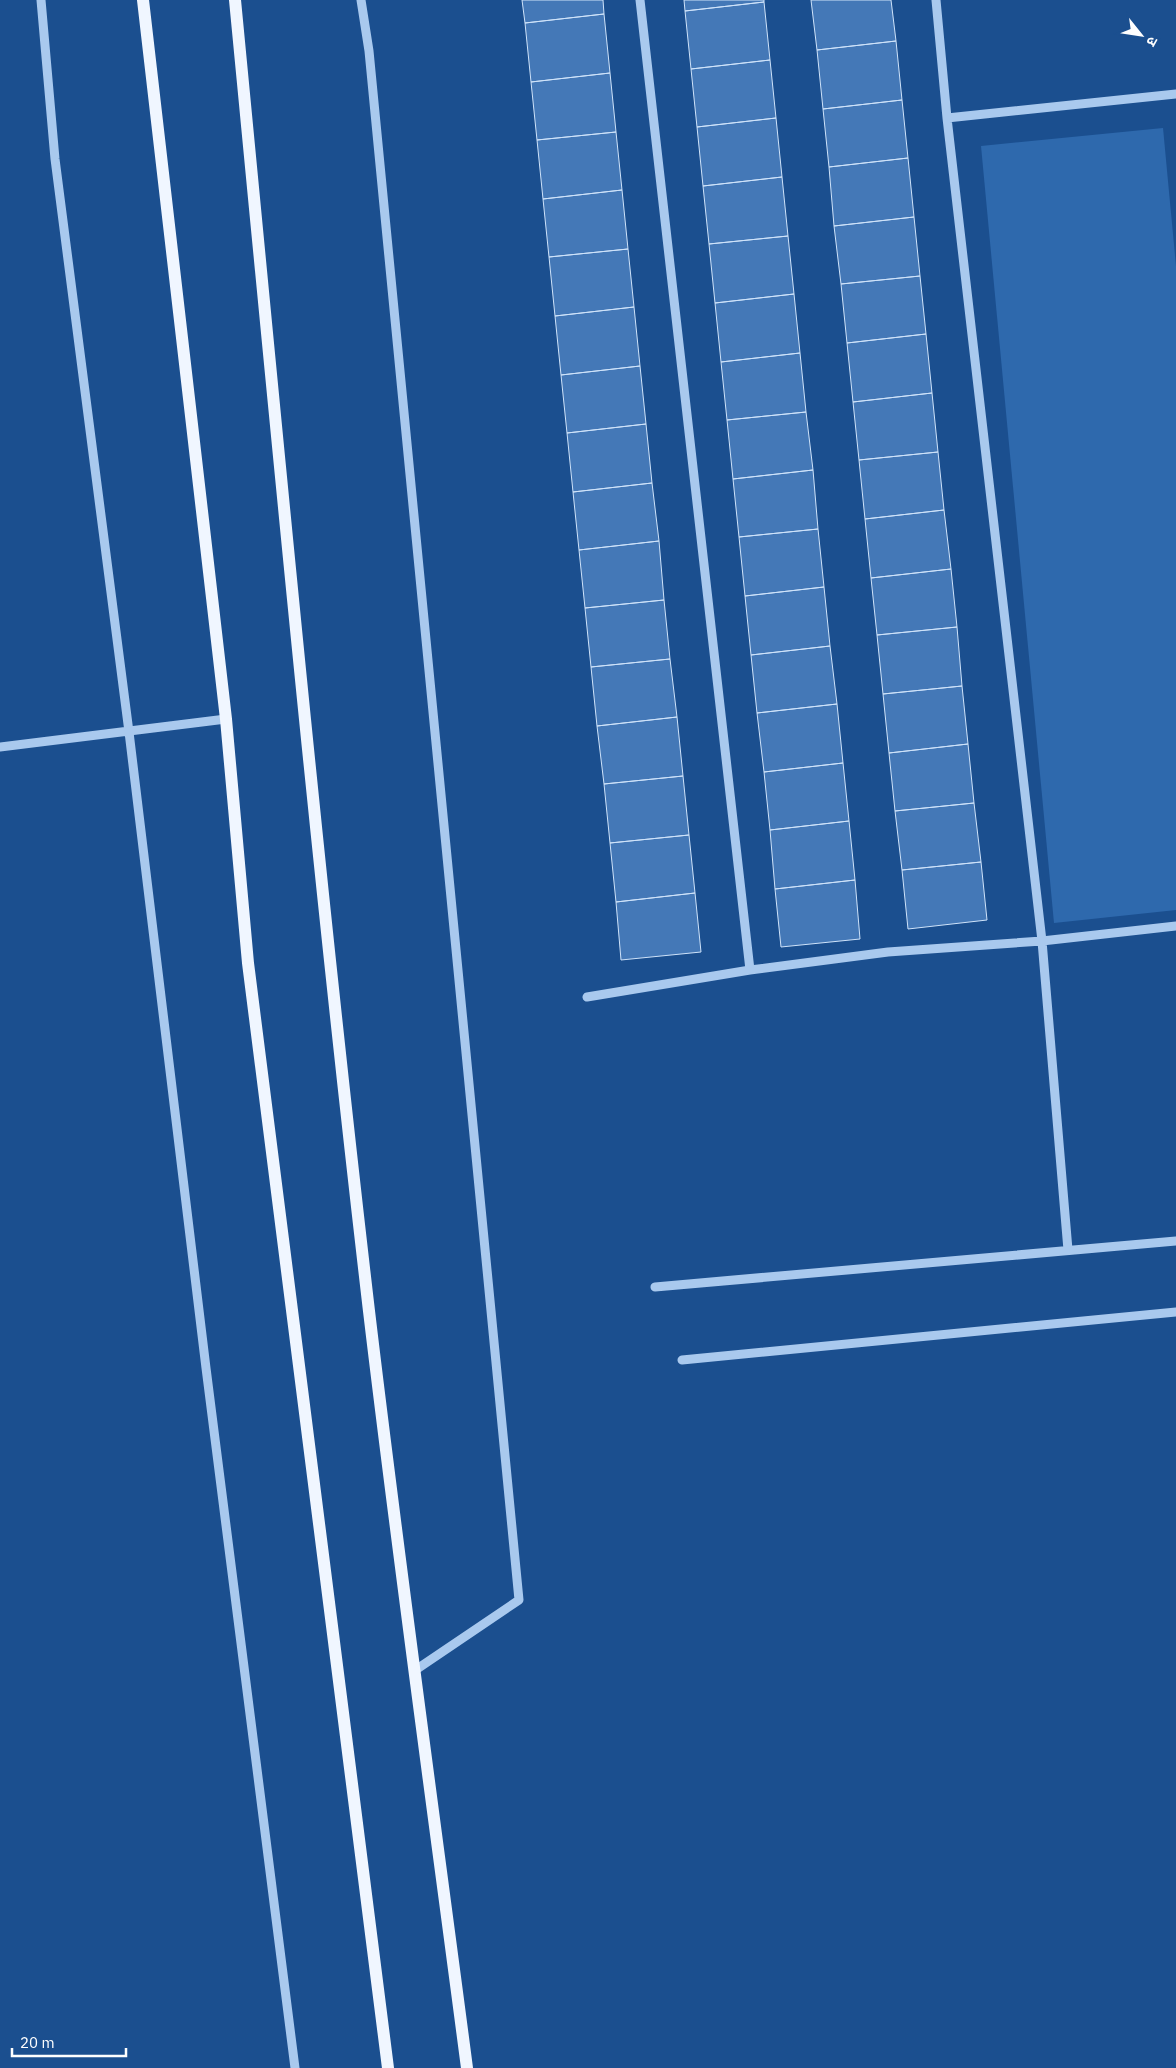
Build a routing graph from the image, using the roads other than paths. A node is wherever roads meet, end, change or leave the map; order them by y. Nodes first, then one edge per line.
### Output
1 (41, 0) edge
2 (143, 0) edge
3 (235, 0) edge
4 (362, 0) edge
5 (640, 0) edge
6 (936, 0) edge
7 (1176, 94) edge
8 (948, 118) junction
9 (226, 720) junction
10 (129, 732) junction
11 (0, 747) edge
12 (1176, 926) edge
13 (1042, 941) junction
14 (750, 970) junction
15 (587, 997) dead end
16 (1176, 1241) edge
17 (1068, 1250) junction
18 (655, 1287) dead end
19 (1176, 1312) edge
20 (682, 1360) dead end
21 (414, 1671) junction
22 (295, 2068) edge
23 (388, 2068) edge
24 (467, 2068) edge

1 - 10 street
2 - 9 main road
3 - 21 main road
4 - 21 street
5 - 14 street
6 - 8 street
7 - 8 street
8 - 13 street
9 - 10 street
9 - 23 main road
10 - 11 street
10 - 22 street
12 - 13 street
13 - 14 street
13 - 17 street
14 - 15 street
16 - 17 street
17 - 18 street
19 - 20 street
21 - 24 main road

